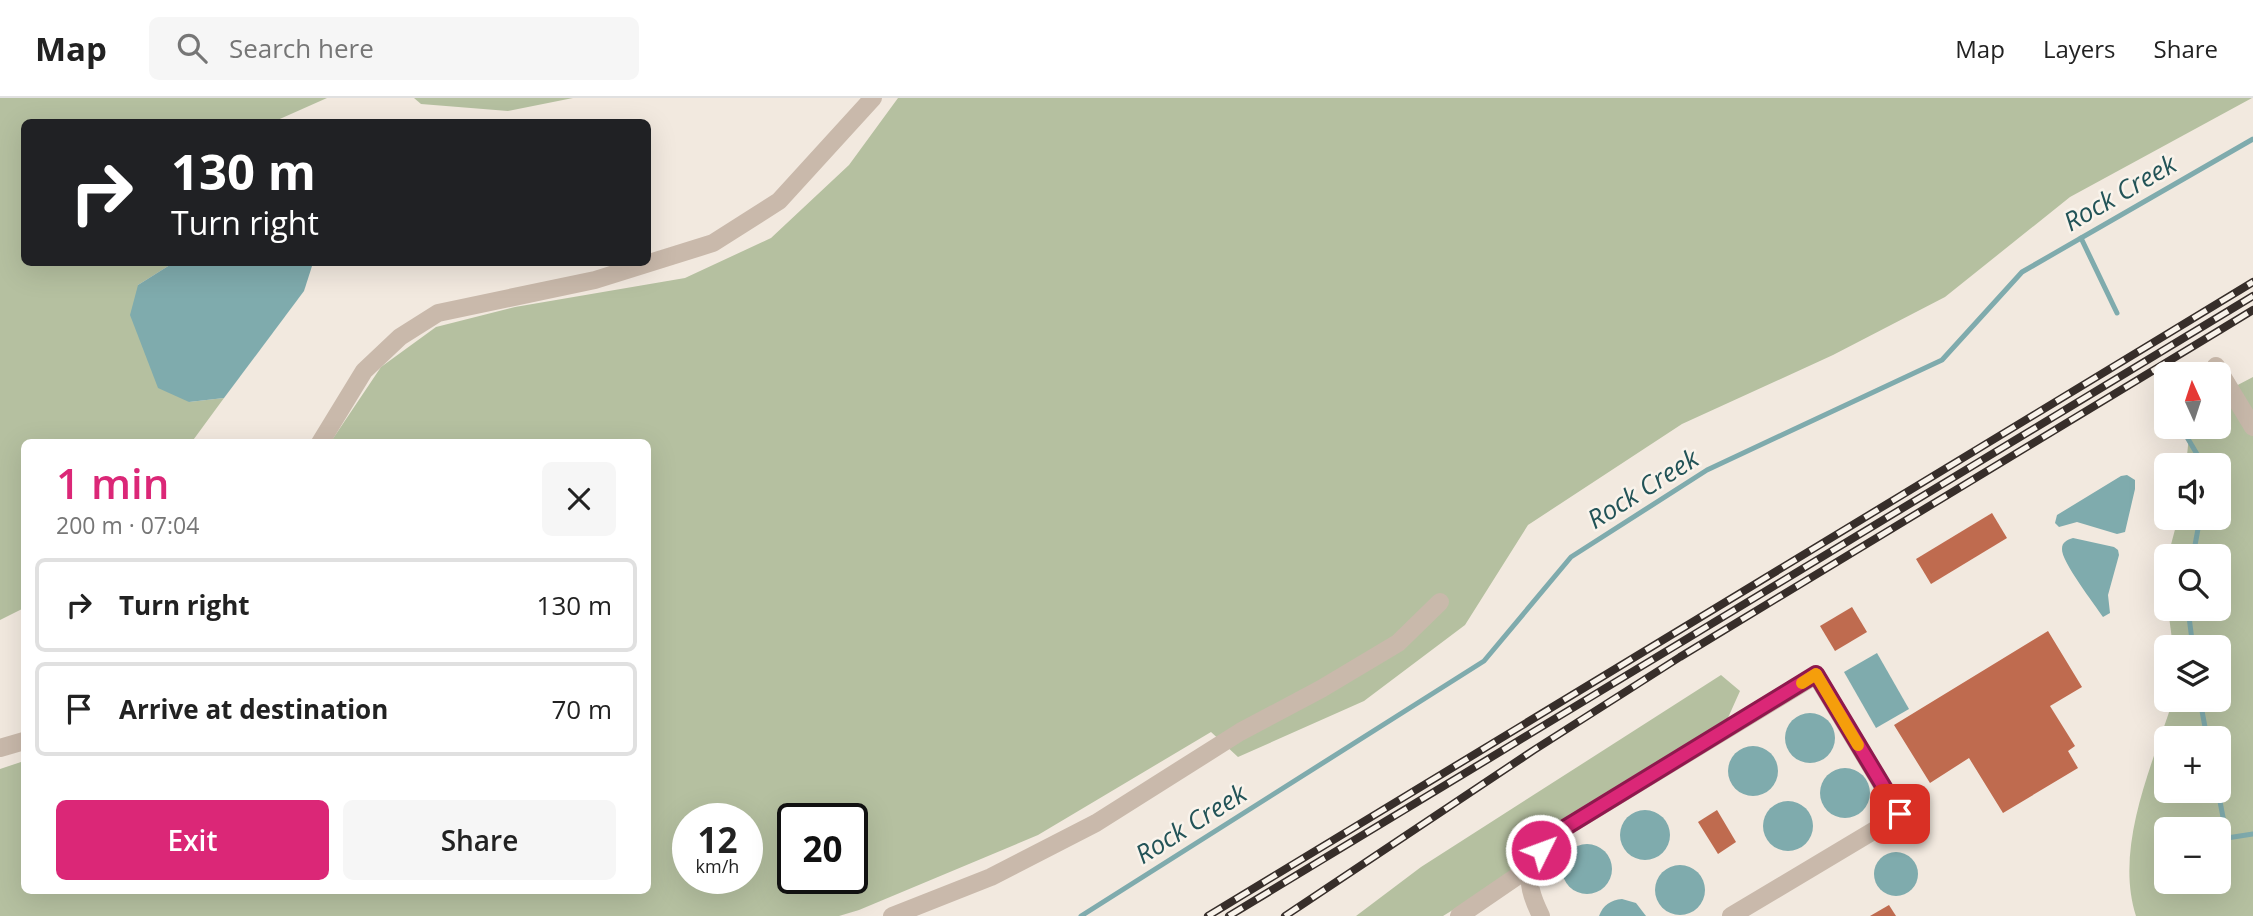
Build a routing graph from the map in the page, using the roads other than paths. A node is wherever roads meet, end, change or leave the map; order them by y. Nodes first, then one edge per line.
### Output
1 (873, 98) edge
2 (651, 262) edge
3 (640, 266) edge
4 (2231, 391) edge
5 (2253, 427) edge
6 (322, 439) edge
7 (1440, 602) dead end
8 (21, 742) edge
9 (0, 748) edge
10 (1532, 866) junction
11 (892, 916) edge
12 (1459, 916) edge
13 (1541, 916) edge
14 (1731, 916) edge

1 - 2 lane
3 - 6 lane
4 - 5 lane
7 - 11 lane
8 - 9 lane
10 - 12 lane
10 - 13 lane
10 - 14 lane

